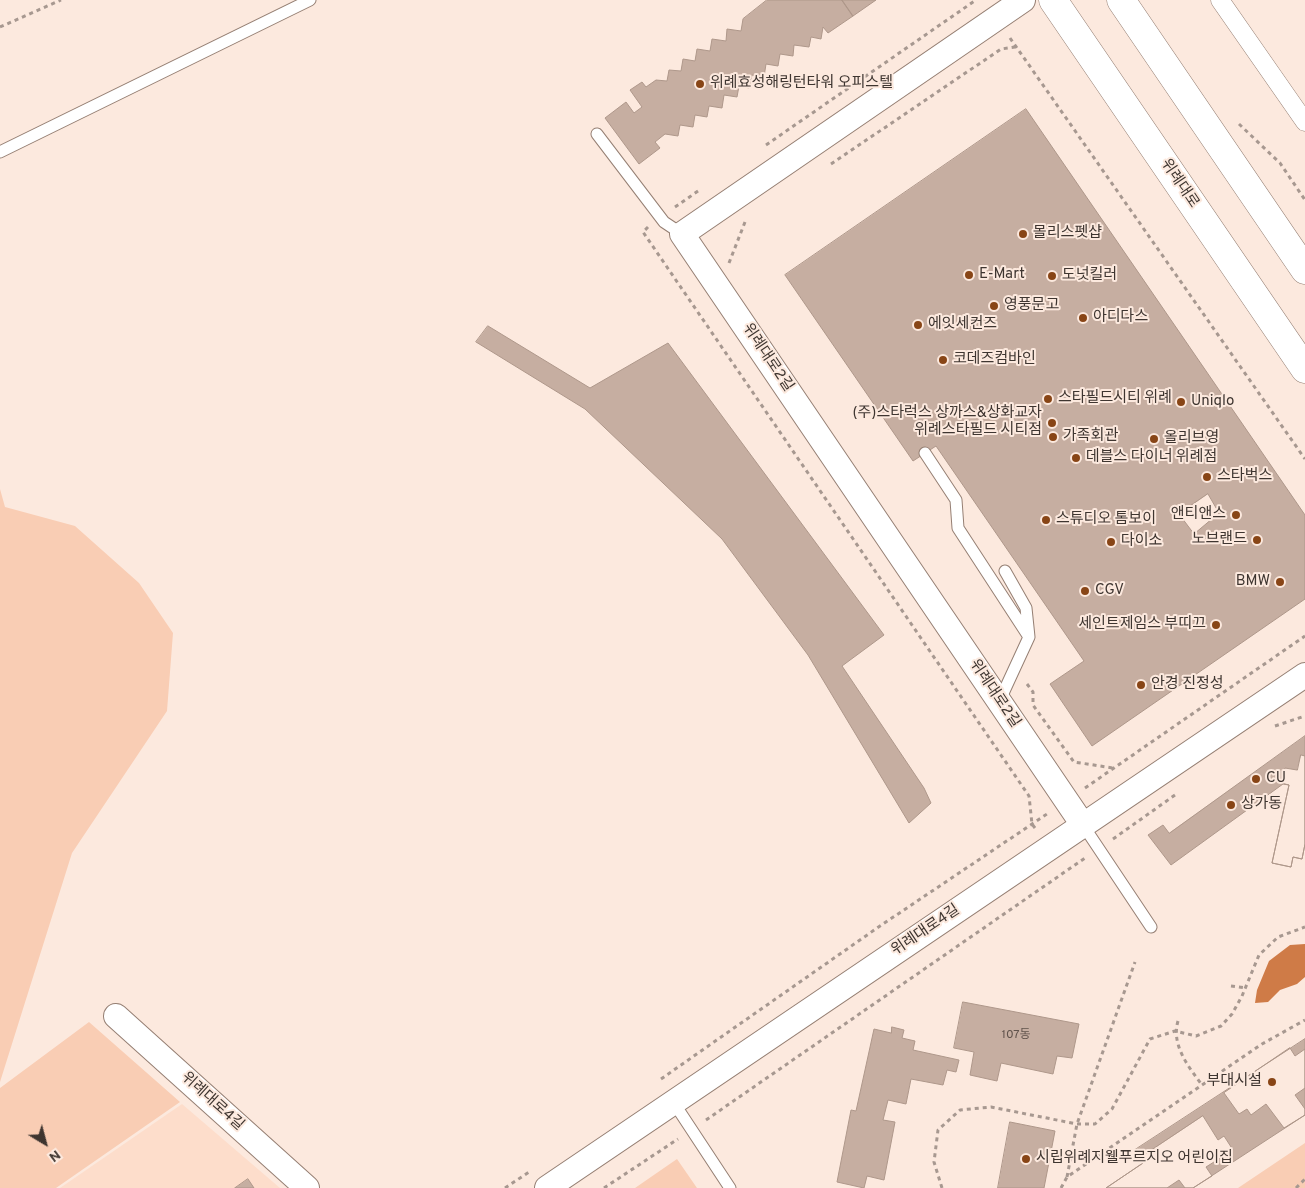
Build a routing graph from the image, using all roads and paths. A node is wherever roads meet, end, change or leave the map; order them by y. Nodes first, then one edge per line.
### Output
1 (61, 0) edge
2 (310, 0) edge
3 (976, 0) edge
4 (1023, 0) edge
5 (1053, 0) edge
6 (1121, 0) edge
7 (1220, 0) edge
8 (0, 27) edge
9 (1009, 37) dead end
10 (1016, 47) junction
11 (1234, 119) dead end
12 (1305, 122) edge
13 (597, 134) dead end
14 (763, 146) dead end
15 (0, 152) edge
16 (827, 166) dead end
17 (706, 185) dead end
18 (1305, 200) edge
19 (753, 216) dead end
20 (660, 217) junction
21 (682, 234) junction
22 (731, 266) dead end
23 (1305, 270) edge
24 (1305, 369) edge
25 (925, 453) dead end
26 (1305, 459) edge
27 (1006, 571) dead end
28 (1305, 636) edge
29 (1029, 637) junction
30 (1015, 668) junction
31 (1305, 675) edge
32 (999, 702) junction
33 (1305, 716) edge
34 (1267, 729) dead end
35 (1113, 768) junction
36 (1180, 791) dead end
37 (1066, 801) junction
38 (1032, 824) junction
39 (1083, 825) junction
40 (1099, 849) junction
41 (1151, 927) dead end
42 (1305, 927) edge
43 (1135, 962) dead end
44 (1232, 986) dead end
45 (1246, 988) junction
46 (116, 1016) dead end
47 (1305, 1020) edge
48 (1178, 1021) dead end
49 (1175, 1031) junction
50 (655, 1083) dead end
51 (1202, 1084) junction
52 (674, 1103) junction
53 (1077, 1124) junction
54 (692, 1130) junction
55 (537, 1166) dead end
56 (1067, 1177) junction
57 (1305, 1179) edge
58 (307, 1188) edge
59 (505, 1188) edge
60 (547, 1188) edge
61 (604, 1188) edge
62 (730, 1188) edge
63 (942, 1188) edge
64 (1061, 1188) edge
65 (1296, 1188) edge

1 - 8 path
2 - 15 lane
3 - 14 path
4 - 21 street
5 - 24 main road, 위례대로
6 - 23 main road
7 - 12 street
9 - 10 path
10 - 16 path
10 - 26 path
11 - 18 path
13 - 20 lane
17 - 20 path
19 - 22 path
20 - 21 lane
20 - 38 path
21 - 32 street, 위례대로2길
25 - 29 lane
27 - 29 lane
28 - 35 path
29 - 30 lane
30 - 32 lane
30 - 35 path
31 - 39 street, 위례대로4길
32 - 37 street, 위례대로2길
33 - 34 path
35 - 37 path
36 - 40 path
37 - 38 path
37 - 39 street, 위례대로2길
38 - 50 path
39 - 40 lane
39 - 52 street, 위례대로4길
40 - 41 lane
40 - 54 path
42 - 45 path
43 - 53 path
44 - 45 path
45 - 49 path
46 - 58 street, 위례대로4길
47 - 51 path
48 - 49 path
49 - 51 path
49 - 53 path
51 - 56 path
52 - 54 lane
52 - 60 street, 위례대로4길
53 - 56 path
53 - 63 path
54 - 61 path
54 - 62 lane
55 - 59 path
56 - 64 path
57 - 65 path

